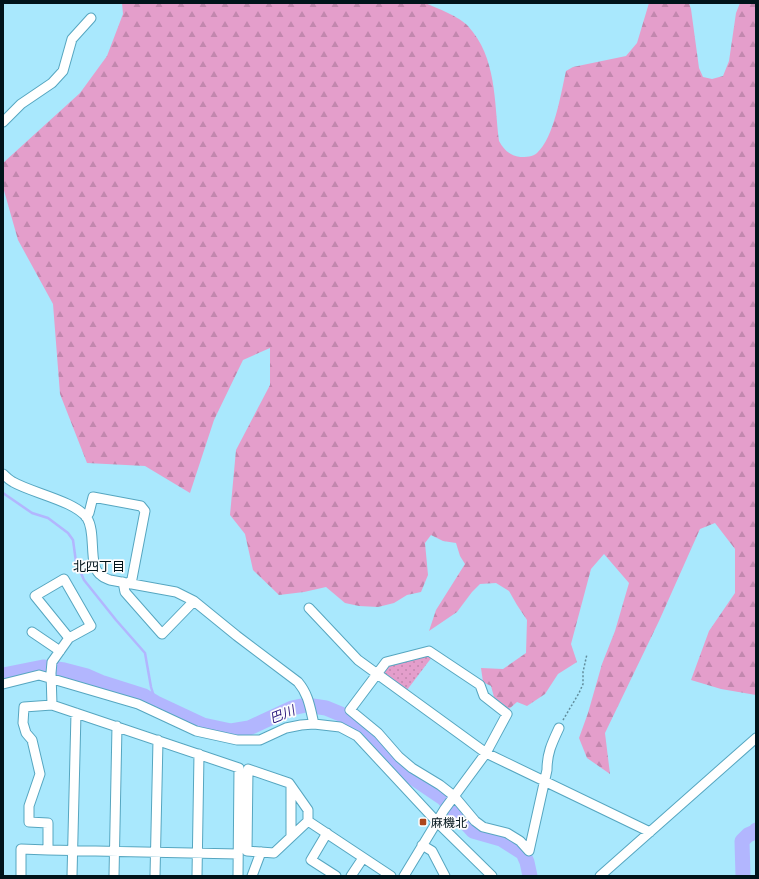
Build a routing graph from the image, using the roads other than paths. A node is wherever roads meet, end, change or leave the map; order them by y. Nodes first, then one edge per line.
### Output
1 (91, 18) dead end
2 (3, 122) edge
3 (3, 474) edge
4 (86, 517) junction
5 (127, 583) junction
6 (194, 601) junction
7 (309, 608) dead end
8 (32, 632) dead end
9 (69, 638) junction
10 (60, 651) junction
11 (377, 674) junction
12 (51, 676) junction
13 (3, 684) edge
14 (52, 705) junction
15 (76, 713) junction
16 (314, 724) junction
17 (117, 726) junction
18 (559, 728) road end
19 (756, 738) edge
20 (158, 740) junction
21 (486, 753) junction
22 (199, 754) junction
23 (544, 781) junction
24 (291, 786) junction
25 (454, 796) junction
26 (308, 821) junction
27 (437, 822) junction
28 (650, 832) junction
29 (327, 833) junction
30 (292, 837) junction
31 (422, 845) junction
32 (48, 850) junction
33 (73, 850) junction
34 (115, 851) junction
35 (155, 852) junction
36 (261, 852) junction
37 (197, 853) junction
38 (238, 854) junction
39 (364, 858) junction
40 (21, 876) edge
41 (72, 876) edge
42 (114, 876) edge
43 (155, 876) edge
44 (196, 876) edge
45 (238, 876) edge
46 (252, 876) edge
47 (336, 876) edge
48 (352, 876) edge
49 (391, 876) edge
50 (404, 876) edge
51 (445, 876) edge
52 (492, 876) edge
53 (600, 876) edge

1 - 2 street
3 - 4 street
4 - 5 street
4 - 5 street
5 - 6 street
5 - 6 street
6 - 16 street
7 - 11 street
8 - 10 street
9 - 9 street
9 - 10 street
10 - 12 street
11 - 21 street
11 - 21 street
11 - 25 street
12 - 13 street
12 - 14 street
12 - 16 street
14 - 15 street
14 - 32 street
15 - 17 street
15 - 33 street
16 - 27 street
17 - 20 street
17 - 34 street
18 - 23 street
19 - 28 street
20 - 22 street
20 - 35 street
21 - 23 street
21 - 25 street
22 - 37 street
22 - 38 street
23 - 25 street
23 - 28 street
24 - 26 street
24 - 30 street
24 - 36 street
25 - 27 street
26 - 29 street
26 - 30 street
27 - 31 street
27 - 52 street
28 - 53 street
29 - 39 street
29 - 47 street
30 - 36 street
31 - 50 street
31 - 51 street
32 - 33 street
32 - 40 street
33 - 34 street
33 - 41 street
34 - 35 street
34 - 42 street
35 - 37 street
35 - 43 street
36 - 46 street
37 - 38 street
37 - 44 street
38 - 45 street
39 - 48 street
39 - 49 street

